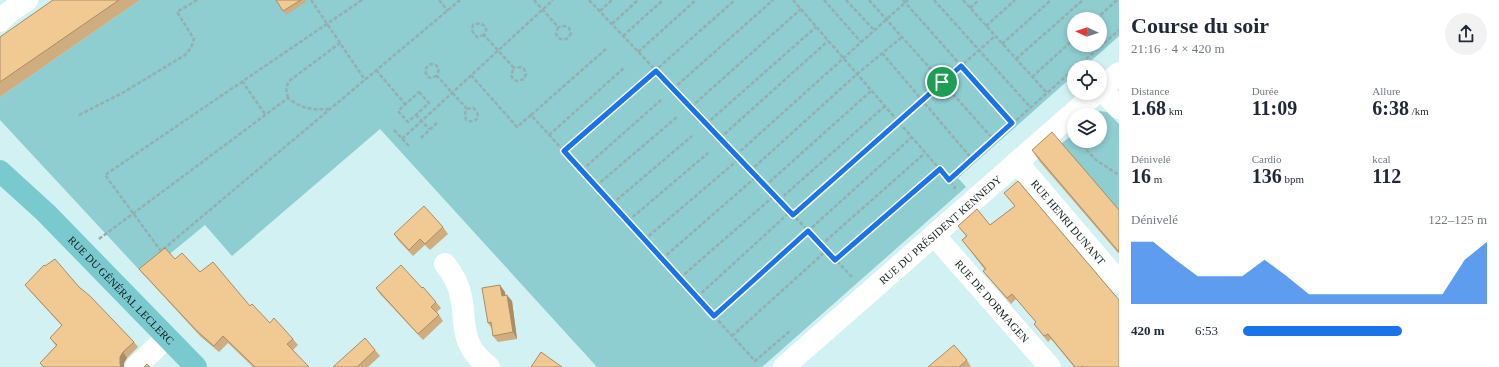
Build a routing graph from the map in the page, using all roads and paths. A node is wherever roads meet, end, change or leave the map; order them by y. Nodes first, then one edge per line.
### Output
1 (27, 0) edge
2 (197, 0) edge
3 (311, 0) edge
4 (362, 0) edge
5 (439, 0) edge
6 (460, 0) edge
7 (534, 0) edge
8 (553, 0) edge
9 (589, 0) edge
10 (612, 0) edge
11 (638, 0) edge
12 (663, 0) edge
13 (696, 0) edge
14 (735, 0) edge
15 (773, 0) edge
16 (793, 0) edge
17 (824, 0) edge
18 (846, 0) edge
19 (869, 0) edge
20 (908, 0) edge
21 (934, 0) edge
22 (963, 0) edge
23 (979, 0) edge
24 (1015, 0) edge
25 (1051, 0) edge
26 (1083, 0) edge
27 (1117, 0) edge
28 (904, 1) edge
29 (970, 8) junction
30 (543, 9) junction
31 (801, 9) junction
32 (448, 11) junction
33 (600, 11) junction
34 (3, 12) edge
35 (1104, 12) edge
36 (886, 19) junction
37 (327, 24) junction
38 (612, 24) junction
39 (986, 26) junction
40 (558, 27) junction
41 (816, 27) junction
42 (874, 30) junction
43 (1119, 30) edge
44 (484, 35) junction
45 (623, 36) junction
46 (995, 36) junction
47 (902, 37) junction
48 (828, 41) junction
49 (861, 42) junction
50 (340, 43) junction
51 (1002, 44) junction
52 (1067, 45) edge
53 (607, 48) dead end
54 (979, 50) junction
55 (498, 51) junction
56 (638, 52) junction
57 (882, 53) junction
58 (843, 58) junction
59 (1016, 59) junction
60 (1085, 60) edge
61 (961, 66) junction
62 (625, 67) dead end
63 (514, 68) junction
64 (376, 70) junction
65 (656, 71) junction
66 (1119, 73) edge
67 (857, 74) junction
68 (471, 75) junction
69 (1067, 75) edge
70 (437, 76) junction
71 (1032, 77) junction
72 (365, 80) junction
73 (242, 81) junction
74 (942, 82) junction
75 (1107, 83) edge
76 (673, 89) junction
77 (872, 91) junction
78 (452, 93) junction
79 (1047, 93) junction
80 (1107, 97) edge
81 (288, 98) junction
82 (661, 100) dead end
83 (922, 100) junction
84 (1088, 100) edge
85 (405, 104) junction
86 (884, 106) junction
87 (690, 107) junction
88 (1031, 108) junction
89 (1119, 108) edge
90 (330, 109) junction
91 (467, 109) junction
92 (265, 114) junction
93 (79, 115) dead end
94 (416, 115) junction
95 (531, 115) junction
96 (677, 117) dead end
97 (422, 121) junction
98 (898, 121) junction
99 (438, 122) dead end
100 (1012, 123) junction
101 (706, 124) junction
102 (429, 129) junction
103 (394, 130) dead end
104 (549, 135) junction
105 (692, 136) dead end
106 (912, 137) junction
107 (421, 138) dead end
108 (720, 138) junction
109 (402, 139) junction
110 (994, 140) junction
111 (410, 148) dead end
112 (1085, 148) edge
113 (564, 151) junction
114 (708, 152) dead end
115 (925, 153) junction
116 (736, 155) junction
117 (0, 158) edge
118 (739, 158) junction
119 (972, 159) junction
120 (1017, 162) junction
121 (940, 169) junction
122 (582, 170) junction
123 (0, 171) edge
124 (750, 171) junction
125 (1119, 176) edge
126 (756, 177) junction
127 (949, 180) junction
128 (596, 186) junction
129 (765, 186) junction
130 (950, 192) dead end
131 (775, 196) junction
132 (779, 200) junction
133 (612, 204) junction
134 (790, 212) junction
135 (46, 213) junction
136 (133, 213) junction
137 (793, 215) junction
138 (628, 221) junction
139 (808, 231) junction
140 (934, 235) junction
141 (644, 240) junction
142 (821, 245) junction
143 (826, 251) junction
144 (83, 252) junction
145 (662, 259) junction
146 (835, 260) junction
147 (445, 264) dead end
148 (858, 273) dead end
149 (680, 278) junction
150 (1119, 282) edge
151 (697, 297) junction
152 (714, 316) junction
153 (792, 330) dead end
154 (732, 336) junction
155 (167, 338) junction
156 (136, 367) edge
157 (196, 367) edge
158 (488, 367) edge
159 (784, 367) edge
160 (1050, 367) edge

1 - 34 street
2 - 93 path
3 - 37 path
4 - 37 path
5 - 32 path
6 - 32 path
7 - 30 path
8 - 30 path
9 - 33 path
10 - 33 path
11 - 38 path
12 - 45 path
13 - 56 path
14 - 65 path
15 - 76 path
16 - 31 path
17 - 49 path
18 - 42 path
19 - 36 path
20 - 28 path
21 - 54 path
22 - 29 path
23 - 29 path
24 - 39 path
25 - 51 path
26 - 59 path
27 - 35 path
28 - 36 path
28 - 61 path
29 - 39 path
30 - 40 path
30 - 55 path
31 - 41 path
31 - 87 path
32 - 64 path
33 - 38 path
36 - 42 path
36 - 47 path
37 - 50 path
37 - 73 path
38 - 45 path
39 - 46 path
40 - 40 path
41 - 48 path
41 - 101 path
42 - 49 path
43 - 60 path
44 - 44 path
44 - 55 path
45 - 56 path
46 - 51 path
46 - 54 path
47 - 57 path
47 - 74 path
48 - 58 path
48 - 108 path
49 - 58 path
50 - 72 path
50 - 81 path
51 - 59 path
52 - 71 path
53 - 95 path
54 - 61 path
54 - 88 path
55 - 63 path
55 - 68 path
56 - 65 path
57 - 67 path
57 - 83 path
58 - 67 path
58 - 116 path
59 - 71 path
61 - 74 path
61 - 100 path
62 - 104 path
63 - 63 path
64 - 72 path
64 - 85 path
65 - 76 path
65 - 113 path
66 - 75 street, RUE DU PRÉSIDENT KENNEDY
67 - 77 path
67 - 124 path
68 - 78 path
68 - 95 path
69 - 79 path
70 - 70 path
70 - 78 path
71 - 79 path
72 - 90 path
73 - 92 path
73 - 136 path
74 - 83 path
74 - 110 path
76 - 87 path
77 - 86 path
77 - 129 path
78 - 91 path
78 - 97 path
79 - 88 path
80 - 89 street
81 - 90 path
81 - 92 path
82 - 122 path
83 - 98 path
83 - 119 path
84 - 120 street, RUE DU PRÉSIDENT KENNEDY
85 - 94 path
85 - 94 path
86 - 98 path
86 - 132 path
87 - 101 path
88 - 100 path
90 - 136 path
91 - 91 path
92 - 136 path
94 - 97 path
95 - 104 path
96 - 128 path
97 - 102 path
97 - 109 path
98 - 106 path
98 - 137 path
99 - 102 path
100 - 110 path
101 - 108 path
102 - 107 path
103 - 109 path
104 - 113 path
105 - 133 path
106 - 115 path
106 - 139 path
108 - 116 path
109 - 111 path
110 - 119 path
112 - 125 path
113 - 122 path
114 - 138 path
115 - 121 path
115 - 142 path
116 - 118 path
117 - 135 main road, RUE DU GÉNÉRAL LECLERC
118 - 124 path
118 - 141 path
119 - 127 path
120 - 140 street, RUE DU PRÉSIDENT KENNEDY
120 - 150 street, RUE HENRI DUNANT
121 - 127 path
121 - 146 path
122 - 128 path
123 - 135 main road, RUE DU GÉNÉRAL LECLERC
124 - 126 path
126 - 129 path
126 - 145 path
127 - 130 path
128 - 133 path
129 - 131 path
131 - 132 path
131 - 149 path
132 - 134 path
133 - 138 path
134 - 137 path
134 - 151 path
135 - 144 main road, RUE DU GÉNÉRAL LECLERC
136 - 144 path
137 - 139 path
138 - 141 path
139 - 142 path
139 - 152 path
140 - 159 street, RUE DU PRÉSIDENT KENNEDY
140 - 160 street, RUE DE DORMAGEN
141 - 145 path
142 - 143 path
143 - 146 path
143 - 154 path
144 - 155 main road, RUE DU GÉNÉRAL LECLERC
145 - 149 path
146 - 148 path
147 - 158 street
149 - 151 path
151 - 152 path
152 - 154 path
153 - 154 path
155 - 156 street
155 - 157 main road, RUE DU GÉNÉRAL LECLERC

